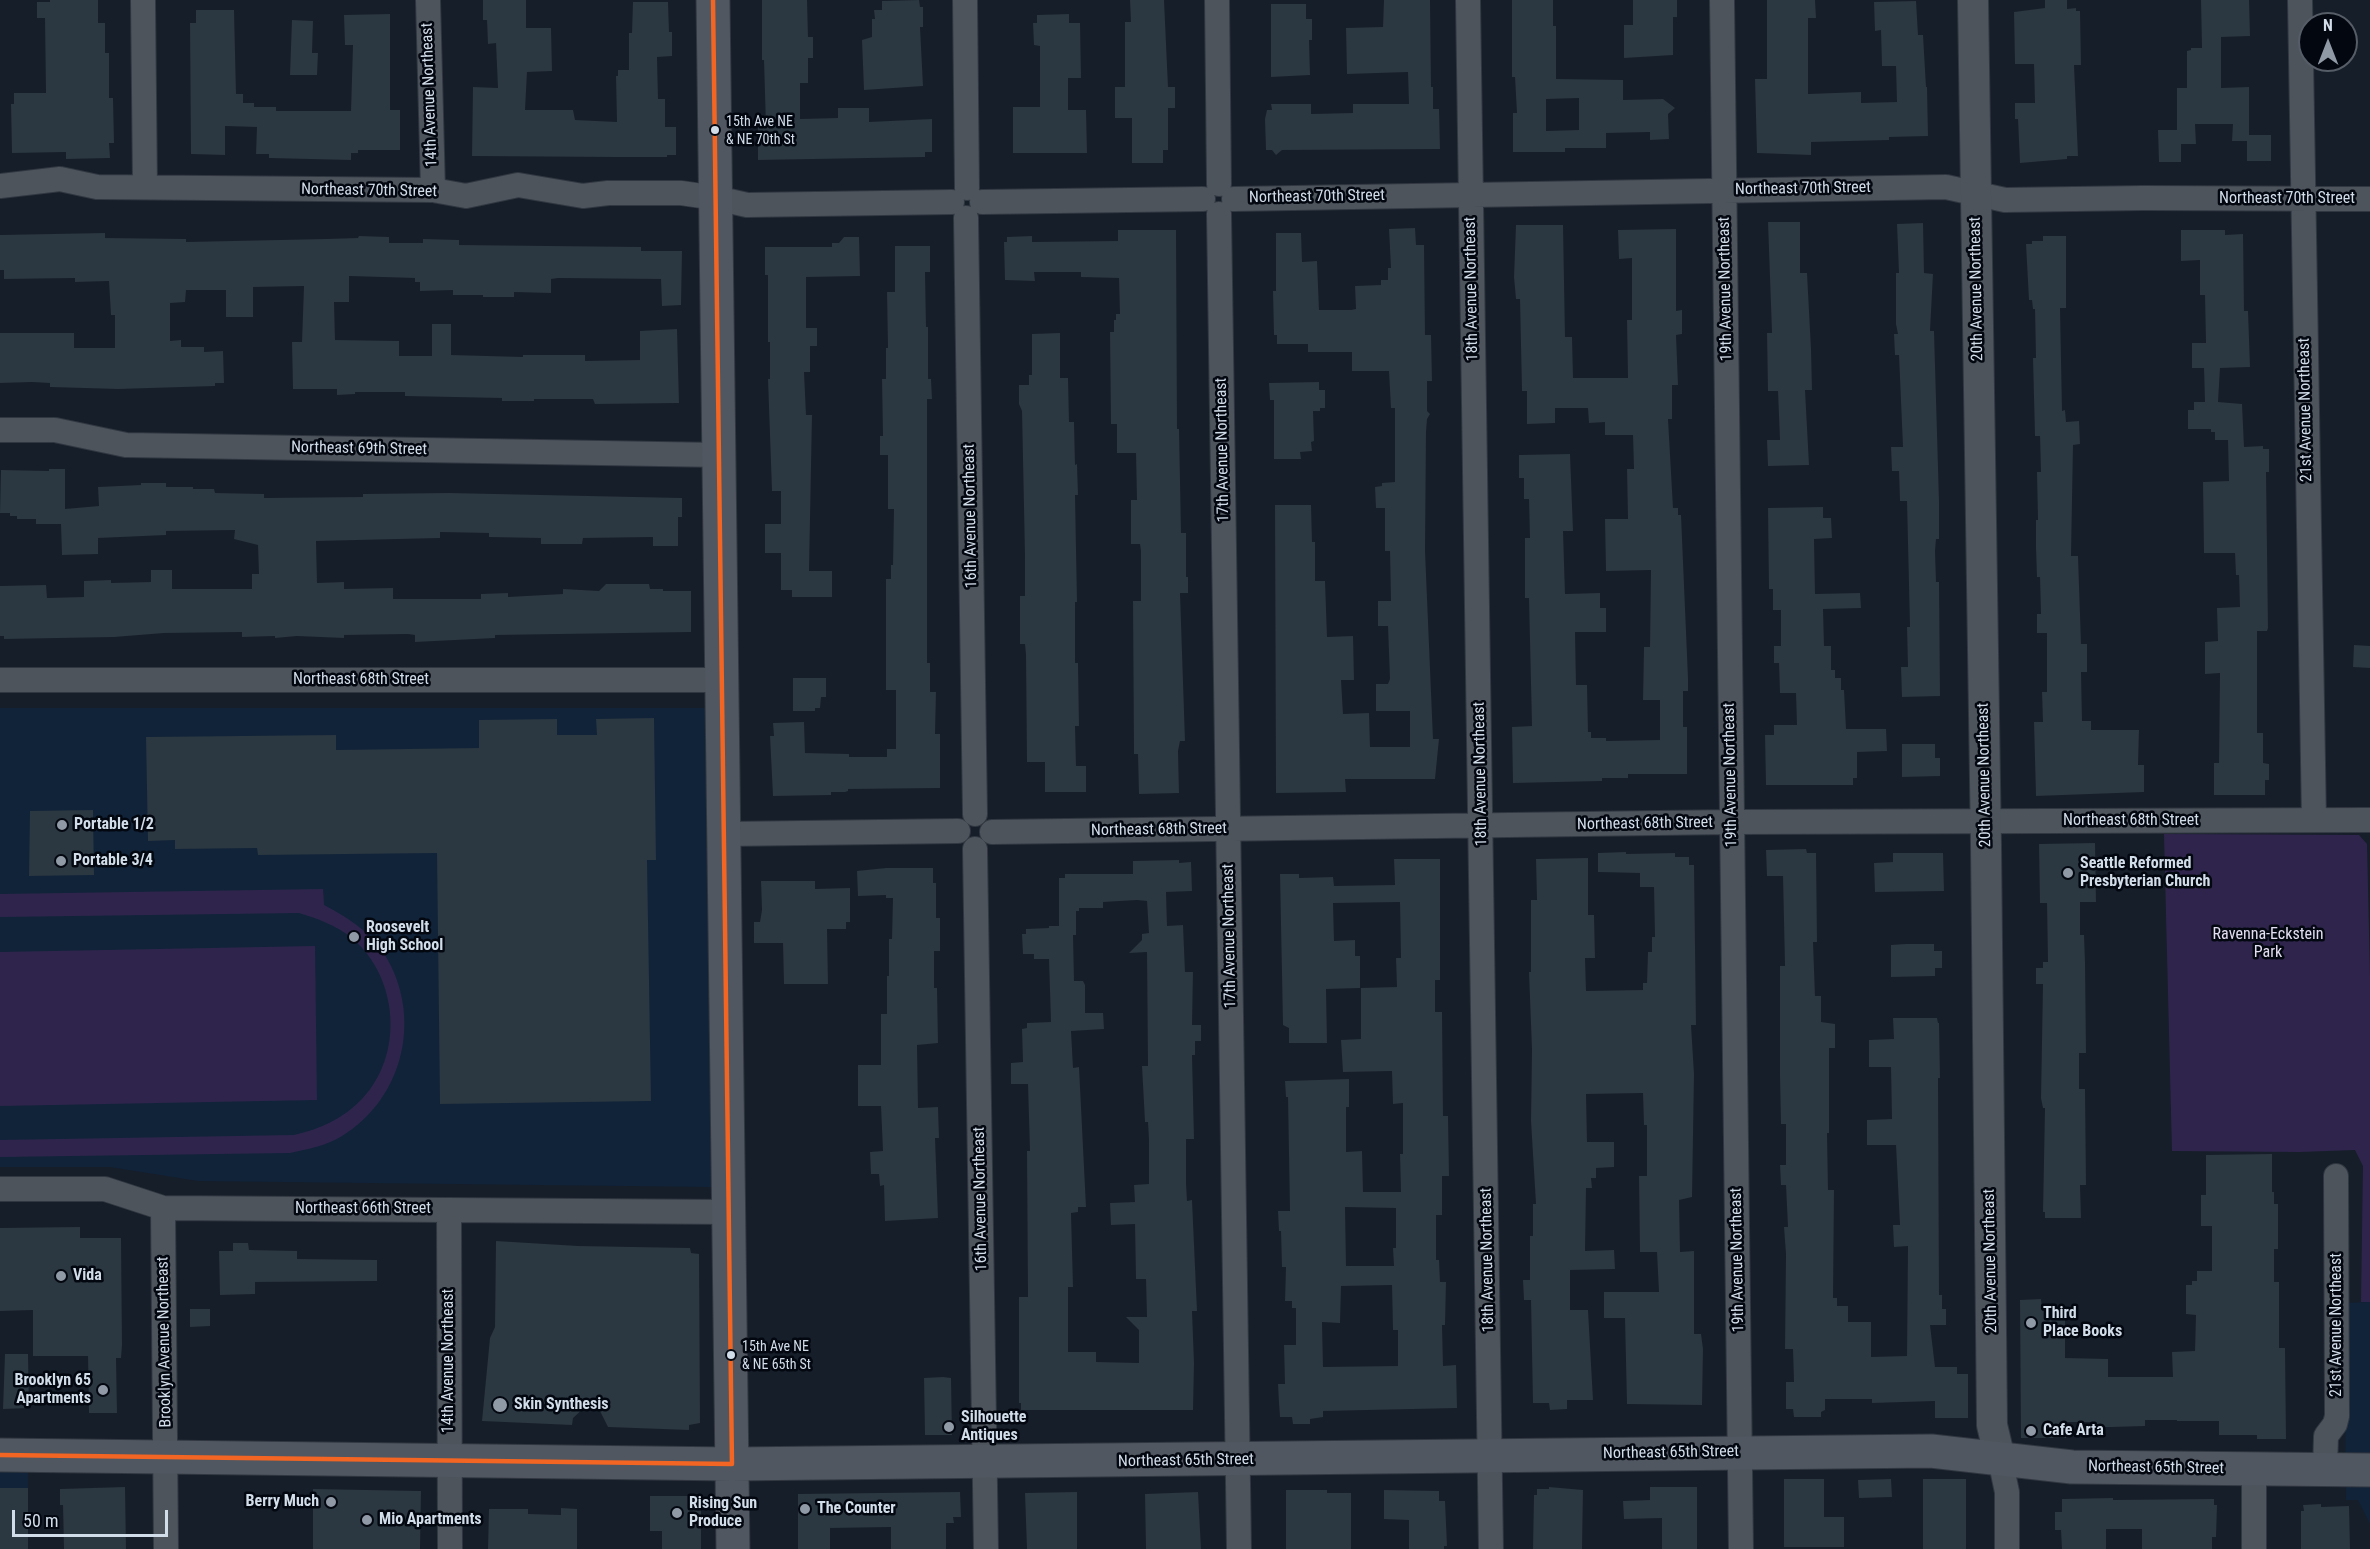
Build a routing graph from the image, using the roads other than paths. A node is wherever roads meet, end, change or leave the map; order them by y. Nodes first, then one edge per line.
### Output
1 (143, 0) edge
2 (428, 0) edge
3 (713, 0) edge
4 (965, 0) edge
5 (1216, 0) edge
6 (1468, 0) edge
7 (1722, 0) edge
8 (1973, 0) edge
9 (2300, 0) edge
10 (0, 186) edge
11 (145, 187) junction
12 (433, 190) junction
13 (1725, 190) junction
14 (1976, 193) junction
15 (1470, 194) junction
16 (716, 198) junction
17 (1219, 199) junction
18 (2302, 199) junction
19 (2370, 199) edge
20 (967, 202) junction
21 (0, 430) edge
22 (719, 455) junction
23 (0, 680) edge
24 (722, 680) junction
25 (975, 814) junction
26 (2314, 820) junction
27 (2370, 820) edge
28 (1985, 821) junction
29 (1731, 822) junction
30 (1481, 826) junction
31 (1228, 829) junction
32 (958, 831) junction
33 (992, 832) junction
34 (724, 834) junction
35 (975, 849) junction
36 (2336, 1176) dead end
37 (0, 1189) edge
38 (163, 1208) junction
39 (449, 1210) junction
40 (730, 1212) junction
41 (1741, 1452) junction
42 (0, 1455) edge
43 (1490, 1456) junction
44 (166, 1457) junction
45 (2000, 1459) junction
46 (1238, 1460) junction
47 (450, 1462) junction
48 (986, 1462) junction
49 (732, 1464) junction
50 (2254, 1470) junction
51 (2325, 1470) junction
52 (2370, 1470) edge
53 (166, 1549) edge
54 (450, 1549) edge
55 (733, 1549) edge
56 (986, 1549) edge
57 (1239, 1549) edge
58 (1491, 1549) edge
59 (1742, 1549) edge
60 (2007, 1549) edge
61 (2254, 1549) edge

1 - 11 street
2 - 12 street, 14th Avenue Northeast
3 - 16 main road
4 - 20 street, 16th Avenue Northeast
5 - 17 street, 17th Avenue Northeast
6 - 15 street, 18th Avenue Northeast
7 - 13 street, 19th Avenue Northeast
8 - 14 street, 20th Avenue Northeast
9 - 18 street, 21st Avenue Northeast
10 - 11 street, Northeast 70th Street
11 - 12 street, Northeast 70th Street
12 - 16 street, Northeast 70th Street
13 - 14 street, Northeast 70th Street
13 - 15 street, Northeast 70th Street
13 - 29 street, 19th Avenue Northeast
14 - 18 street, Northeast 70th Street
14 - 28 street, 20th Avenue Northeast
15 - 17 street, Northeast 70th Street
15 - 30 street, 18th Avenue Northeast
16 - 20 street, Northeast 70th Street
16 - 22 main road
17 - 20 street, Northeast 70th Street
17 - 31 street, 17th Avenue Northeast
18 - 19 street, Northeast 70th Street
18 - 26 street, 21st Avenue Northeast
20 - 25 street, 16th Avenue Northeast
21 - 22 street, Northeast 69th Street
22 - 24 main road
23 - 24 street, Northeast 68th Street
24 - 34 main road
25 - 32 street
25 - 33 street
26 - 27 street, Northeast 68th Street
26 - 28 street, Northeast 68th Street
28 - 29 street, Northeast 68th Street
28 - 45 street, 20th Avenue Northeast
29 - 30 street, Northeast 68th Street
29 - 41 street, 19th Avenue Northeast
30 - 31 street, Northeast 68th Street
30 - 43 street, 18th Avenue Northeast
31 - 33 street, Northeast 68th Street
31 - 46 street, 17th Avenue Northeast
32 - 34 street
32 - 35 street
33 - 35 street
34 - 40 main road
35 - 48 street, 16th Avenue Northeast
36 - 51 street, 21st Avenue Northeast
37 - 38 street, Northeast 66th Street
38 - 39 street, Northeast 66th Street
38 - 44 street, Brooklyn Avenue Northeast
39 - 40 street, Northeast 66th Street
39 - 47 street, 14th Avenue Northeast
40 - 49 main road
41 - 43 main road, Northeast 65th Street
41 - 45 main road, Northeast 65th Street
41 - 59 street, 19th Avenue Northeast
42 - 44 main road, Northeast 65th Street
43 - 46 main road, Northeast 65th Street
43 - 58 street, 18th Avenue Northeast
44 - 47 main road, Northeast 65th Street
44 - 53 street, Brooklyn Avenue Northeast
45 - 50 main road, Northeast 65th Street
45 - 60 street, 20th Avenue Northeast
46 - 48 main road, Northeast 65th Street
46 - 57 street, 17th Avenue Northeast
47 - 49 main road, Northeast 65th Street
47 - 54 street, 14th Avenue Northeast
48 - 49 main road, Northeast 65th Street
48 - 56 street, 16th Avenue Northeast
49 - 55 main road
50 - 51 main road, Northeast 65th Street
50 - 61 street
51 - 52 main road, Northeast 65th Street

